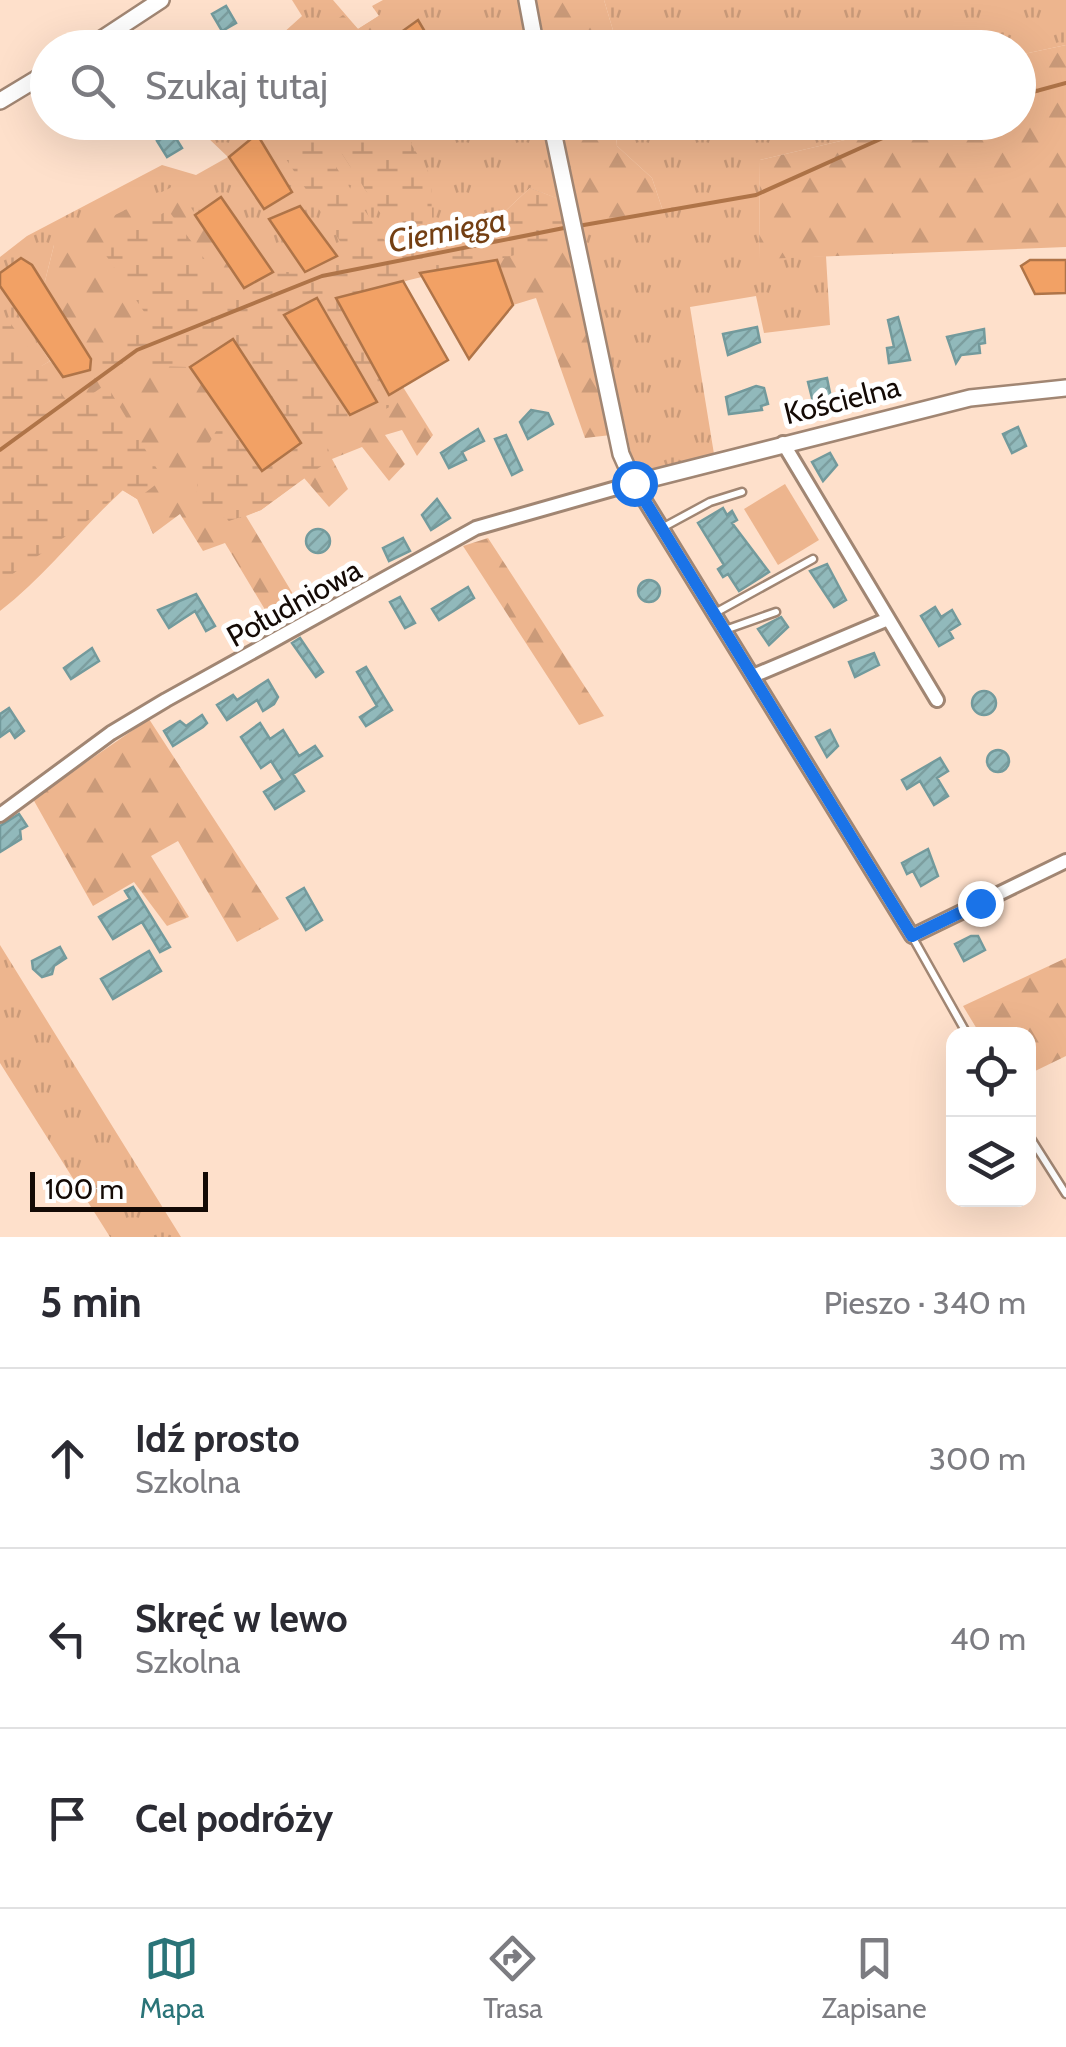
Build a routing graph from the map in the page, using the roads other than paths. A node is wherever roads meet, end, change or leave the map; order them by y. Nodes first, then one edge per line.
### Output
1 (161, 0) edge
2 (526, 0) edge
3 (115, 30) edge
4 (532, 30) edge
5 (30, 83) edge
6 (0, 101) edge
7 (555, 140) edge
8 (1066, 388) edge
9 (783, 443) junction
10 (634, 483) junction
11 (742, 492) dead end
12 (662, 528) junction
13 (813, 559) dead end
14 (776, 612) dead end
15 (714, 614) junction
16 (888, 619) junction
17 (724, 630) junction
18 (754, 676) junction
19 (937, 700) dead end
20 (0, 815) edge
21 (1066, 860) edge
22 (912, 936) junction
23 (963, 1027) edge
24 (1036, 1147) edge
25 (1066, 1194) edge

1 - 3 street
2 - 4 street
5 - 6 street
7 - 10 street
8 - 9 street, Kościelna
9 - 10 street, Kościelna
9 - 16 street
10 - 12 street
10 - 20 street, Południowa
11 - 12 lane
12 - 15 street
13 - 15 lane
14 - 17 lane
15 - 17 street
16 - 18 street
16 - 19 street
17 - 18 street
18 - 22 street
21 - 22 street
22 - 23 lane
24 - 25 lane

